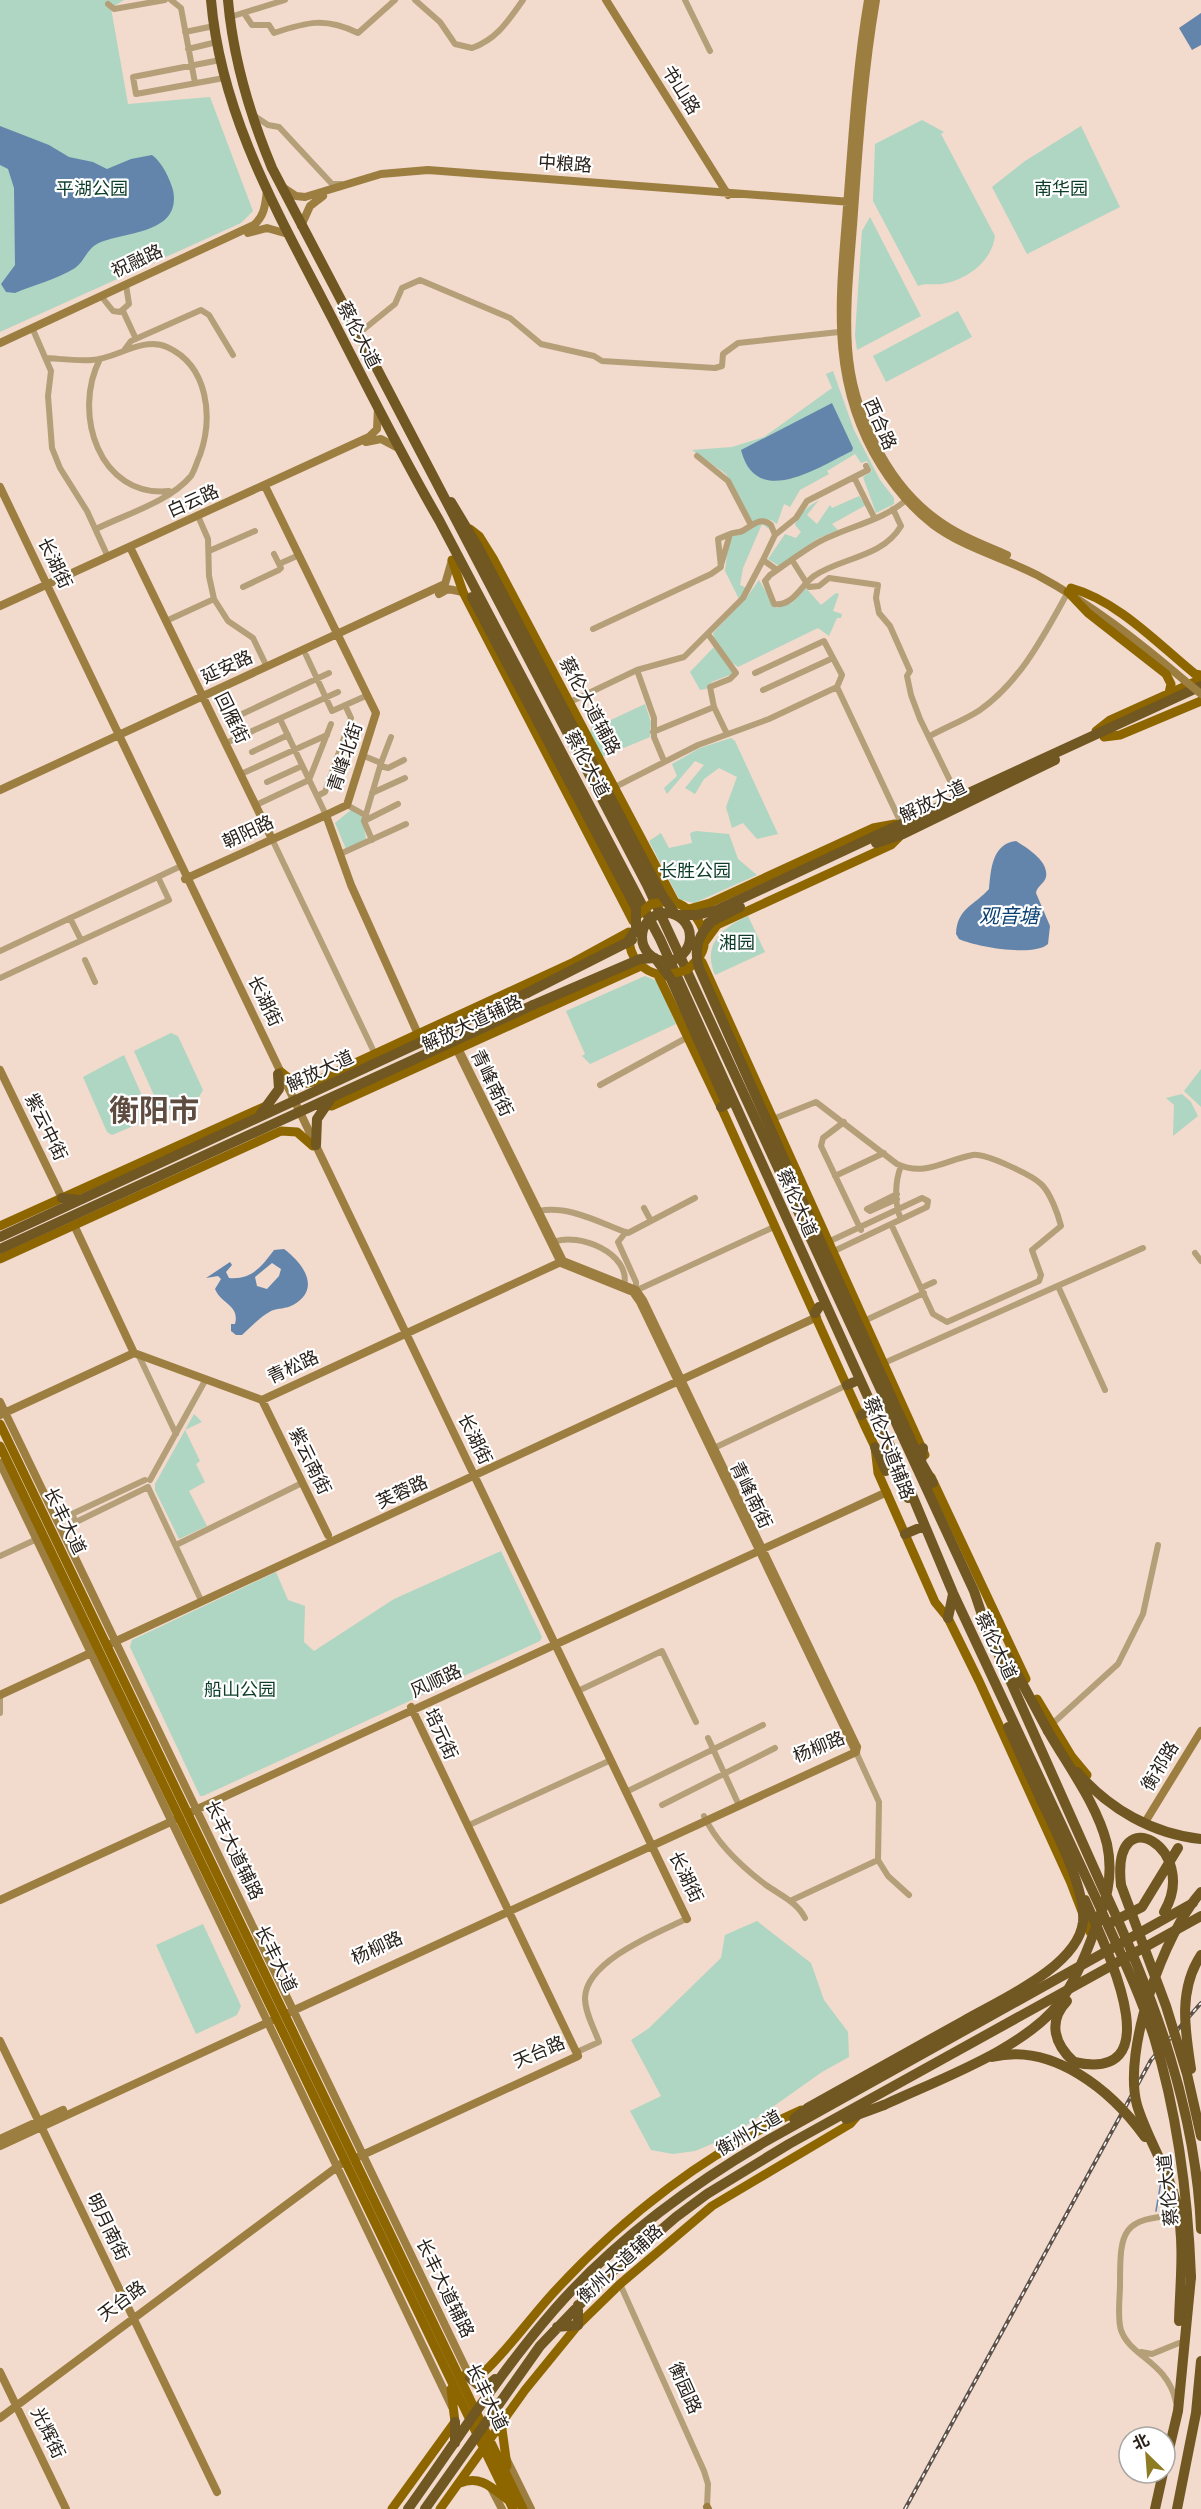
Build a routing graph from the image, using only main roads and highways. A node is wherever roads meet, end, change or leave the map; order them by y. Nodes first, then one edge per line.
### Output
1 (211, 0) edge
2 (228, 0) edge
3 (407, 464) junction
4 (432, 475) junction
5 (470, 529) junction
6 (1201, 677) edge
7 (1201, 690) edge
8 (1169, 693) junction
9 (1198, 704) edge
10 (1089, 737) junction
11 (1104, 737) junction
12 (902, 828) junction
13 (875, 840) junction
14 (669, 899) junction
15 (693, 912) junction
16 (635, 915) junction
17 (676, 915) junction
18 (714, 919) junction
19 (645, 924) junction
20 (628, 938) junction
21 (704, 943) junction
22 (687, 948) junction
23 (656, 958) junction
24 (699, 962) junction
25 (629, 963) junction
26 (582, 966) junction
27 (641, 966) junction
28 (664, 975) junction
29 (589, 980) junction
30 (420, 1038) junction
31 (402, 1041) joint
32 (456, 1045) junction
33 (279, 1073) joint
34 (724, 1103) junction
35 (270, 1104) junction
36 (321, 1104) junction
37 (296, 1107) junction
38 (257, 1119) junction
39 (314, 1146) joint
40 (172, 1148) junction
41 (193, 1154) junction
42 (162, 1163) junction
43 (208, 1164) junction
44 (62, 1198) junction
45 (80, 1200) junction
46 (72, 1221) junction
47 (0, 1226) edge
48 (0, 1237) edge
49 (827, 1244) junction
50 (0, 1249) edge
51 (0, 1259) edge
52 (881, 1364) junction
53 (864, 1414) junction
54 (906, 1420) junction
55 (0, 1424) edge
56 (0, 1446) edge
57 (874, 1447) junction
58 (923, 1448) junction
59 (920, 1466) junction
60 (933, 1483) junction
61 (919, 1514) junction
62 (924, 1526) junction
63 (905, 1534) junction
64 (974, 1591) junction
65 (953, 1593) junction
66 (948, 1618) junction
67 (102, 1645) junction
68 (1049, 1728) junction
69 (1028, 1780) junction
70 (1031, 1796) junction
71 (1042, 1802) junction
72 (1201, 1833) edge
73 (1201, 1839) edge
74 (1183, 1843) junction
75 (1070, 1863) junction
76 (1188, 1890) dead end
77 (1201, 1892) edge
78 (1201, 1898) edge
79 (1201, 1916) edge
80 (1090, 1932) joint
81 (1122, 1942) junction
82 (1201, 1955) edge
83 (1098, 1974) junction
84 (967, 2024) junction
85 (969, 2064) junction
86 (873, 2098) junction
87 (809, 2107) junction
88 (859, 2114) junction
89 (1198, 2120) junction
90 (807, 2134) junction
91 (1201, 2136) edge
92 (768, 2140) junction
93 (789, 2144) junction
94 (725, 2150) junction
95 (796, 2155) junction
96 (1157, 2156) junction
97 (732, 2161) junction
98 (1201, 2229) edge
99 (1190, 2295) junction
100 (578, 2305) junction
101 (578, 2325) junction
102 (557, 2327) junction
103 (1179, 2343) junction
104 (1201, 2361) edge
105 (448, 2364) junction
106 (511, 2364) junction
107 (470, 2378) junction
108 (1200, 2380) edge
109 (1199, 2408) edge
110 (1178, 2411) junction
111 (506, 2415) junction
112 (474, 2416) junction
113 (455, 2418) junction
114 (1175, 2425) edge
115 (480, 2430) junction
116 (490, 2439) junction
117 (455, 2443) junction
118 (484, 2448) junction
119 (509, 2480) junction
120 (458, 2484) junction
121 (1161, 2485) edge
122 (511, 2505) edge
123 (392, 2509) edge
124 (408, 2509) edge
125 (425, 2509) edge
126 (440, 2509) edge
127 (523, 2509) edge
128 (1155, 2509) edge
129 (1177, 2509) edge

1 - 3 highway, 蔡伦大道
2 - 4 highway, 蔡伦大道
3 - 16 highway, bridge
3 - 61 highway, 蔡伦大道
4 - 5 highway
4 - 59 highway, 蔡伦大道
5 - 14 highway, bridge
5 - 14 main road, 蔡伦大道辅路
6 - 8 main road
6 - 8 main road
7 - 10 highway, 解放大道
7 - 11 highway, 解放大道
8 - 10 main road
9 - 11 main road
10 - 12 highway, 解放大道
11 - 12 highway, 解放大道
12 - 13 highway, 解放大道
12 - 15 main road
12 - 21 main road
13 - 15 highway, 解放大道, bridge
13 - 18 highway, 解放大道, bridge
14 - 15 highway, bridge
14 - 16 highway, bridge
14 - 17 highway, bridge
15 - 17 highway, 解放大道, bridge
15 - 21 main road
16 - 20 highway, bridge
17 - 19 highway, bridge
17 - 22 highway, bridge
18 - 22 highway, 解放大道, bridge
18 - 24 highway, bridge
19 - 20 highway, 解放大道, bridge
19 - 23 highway, bridge
20 - 26 highway, 解放大道, bridge
20 - 27 main road
20 - 30 main road, 解放大道辅路
21 - 24 main road
22 - 23 highway, bridge
23 - 25 highway, 解放大道, bridge
23 - 28 highway, bridge
24 - 28 highway, bridge
24 - 49 main road
24 - 49 highway, bridge
25 - 28 highway, bridge
25 - 29 highway, 解放大道, bridge
26 - 29 highway, bridge
26 - 30 highway, 解放大道, bridge
27 - 28 main road
27 - 32 main road, 解放大道辅路
28 - 34 highway, bridge
28 - 34 main road
29 - 32 highway, 解放大道, bridge
30 - 31 highway
30 - 37 highway, 解放大道
31 - 33 main road, 解放大道辅路
32 - 36 highway, 解放大道
32 - 36 main road, 解放大道辅路
33 - 35 highway
34 - 53 highway
35 - 38 highway
35 - 40 main road
36 - 37 highway, 解放大道
36 - 39 highway
37 - 38 highway, 解放大道
37 - 41 highway, 解放大道
38 - 41 highway, 解放大道
39 - 43 main road
40 - 41 highway
40 - 42 highway
40 - 44 main road
41 - 42 highway, 解放大道
41 - 43 main road
41 - 46 highway, 解放大道
42 - 45 highway, 解放大道
43 - 46 main road
44 - 45 highway
44 - 47 main road
45 - 48 highway, 解放大道
46 - 50 highway, 解放大道
46 - 51 main road
49 - 52 highway
49 - 52 main road
52 - 54 highway
53 - 57 main road, 蔡伦大道辅路
53 - 61 highway
54 - 58 main road, 蔡伦大道辅路
54 - 59 highway
55 - 67 main road, 长丰大道
56 - 67 main road, 长丰大道
57 - 61 highway
57 - 63 main road, 蔡伦大道辅路
58 - 59 highway
58 - 60 main road, 蔡伦大道辅路
59 - 60 highway
59 - 64 highway, 蔡伦大道
60 - 68 main road, 蔡伦大道辅路
61 - 62 highway, 蔡伦大道
62 - 63 highway
62 - 65 highway, 蔡伦大道
63 - 66 main road, 蔡伦大道辅路
64 - 68 highway
64 - 98 highway, 蔡伦大道, bridge
65 - 66 highway
65 - 69 highway
65 - 99 highway, 蔡伦大道, bridge
66 - 69 main road, 蔡伦大道辅路
67 - 105 main road, 长丰大道
68 - 73 highway, bridge
68 - 74 main road, 蔡伦大道辅路
68 - 85 highway, bridge
69 - 70 main road, 蔡伦大道辅路
69 - 71 highway
70 - 71 highway
70 - 80 main road, 蔡伦大道辅路
71 - 75 highway, bridge
72 - 74 main road
74 - 80 highway
74 - 89 highway, bridge
75 - 83 highway, bridge
75 - 84 highway, bridge
76 - 81 highway
77 - 96 highway, bridge
78 - 81 highway, 衡州大道
79 - 83 highway, 衡州大道
81 - 84 highway, 衡州大道
82 - 89 highway, bridge
83 - 86 highway, 衡州大道
84 - 87 highway
84 - 92 highway, 衡州大道
85 - 88 highway, bridge
85 - 96 highway, bridge
86 - 88 main road, 衡州大道辅路
86 - 90 highway, 衡州大道
87 - 92 highway
87 - 94 main road, 衡州大道辅路
88 - 90 highway
88 - 95 main road, 衡州大道辅路
89 - 91 highway, bridge
90 - 93 highway, 衡州大道
92 - 97 highway, 衡州大道
93 - 95 highway
93 - 100 highway, 衡州大道
94 - 97 highway
94 - 107 main road, 衡州大道辅路
95 - 101 main road, 衡州大道辅路
96 - 103 highway, bridge
97 - 106 highway, 衡州大道
99 - 103 highway
99 - 110 highway, 蔡伦大道
100 - 101 highway
100 - 102 highway, 衡州大道
101 - 102 highway
101 - 111 main road, 衡州大道辅路
102 - 115 highway, 衡州大道
103 - 110 highway
104 - 108 highway
105 - 107 main road
105 - 112 main road, 长丰大道
105 - 113 main road
106 - 107 highway
106 - 112 highway, 衡州大道
108 - 109 highway
109 - 129 highway
110 - 114 highway, 蔡伦大道
111 - 116 main road, 衡州大道辅路
111 - 119 main road
112 - 115 main road, 长丰大道
112 - 117 highway, 衡州大道
113 - 117 highway
113 - 123 main road
115 - 116 main road, 长丰大道
115 - 118 main road, 长丰大道
115 - 125 highway, 衡州大道
116 - 118 main road, 衡州大道辅路
116 - 119 main road, 长丰大道
117 - 124 highway, 衡州大道
118 - 120 main road, 衡州大道辅路
118 - 122 main road, 长丰大道
119 - 127 main road, 长丰大道
120 - 122 main road
120 - 126 main road, 衡州大道辅路
121 - 128 highway

